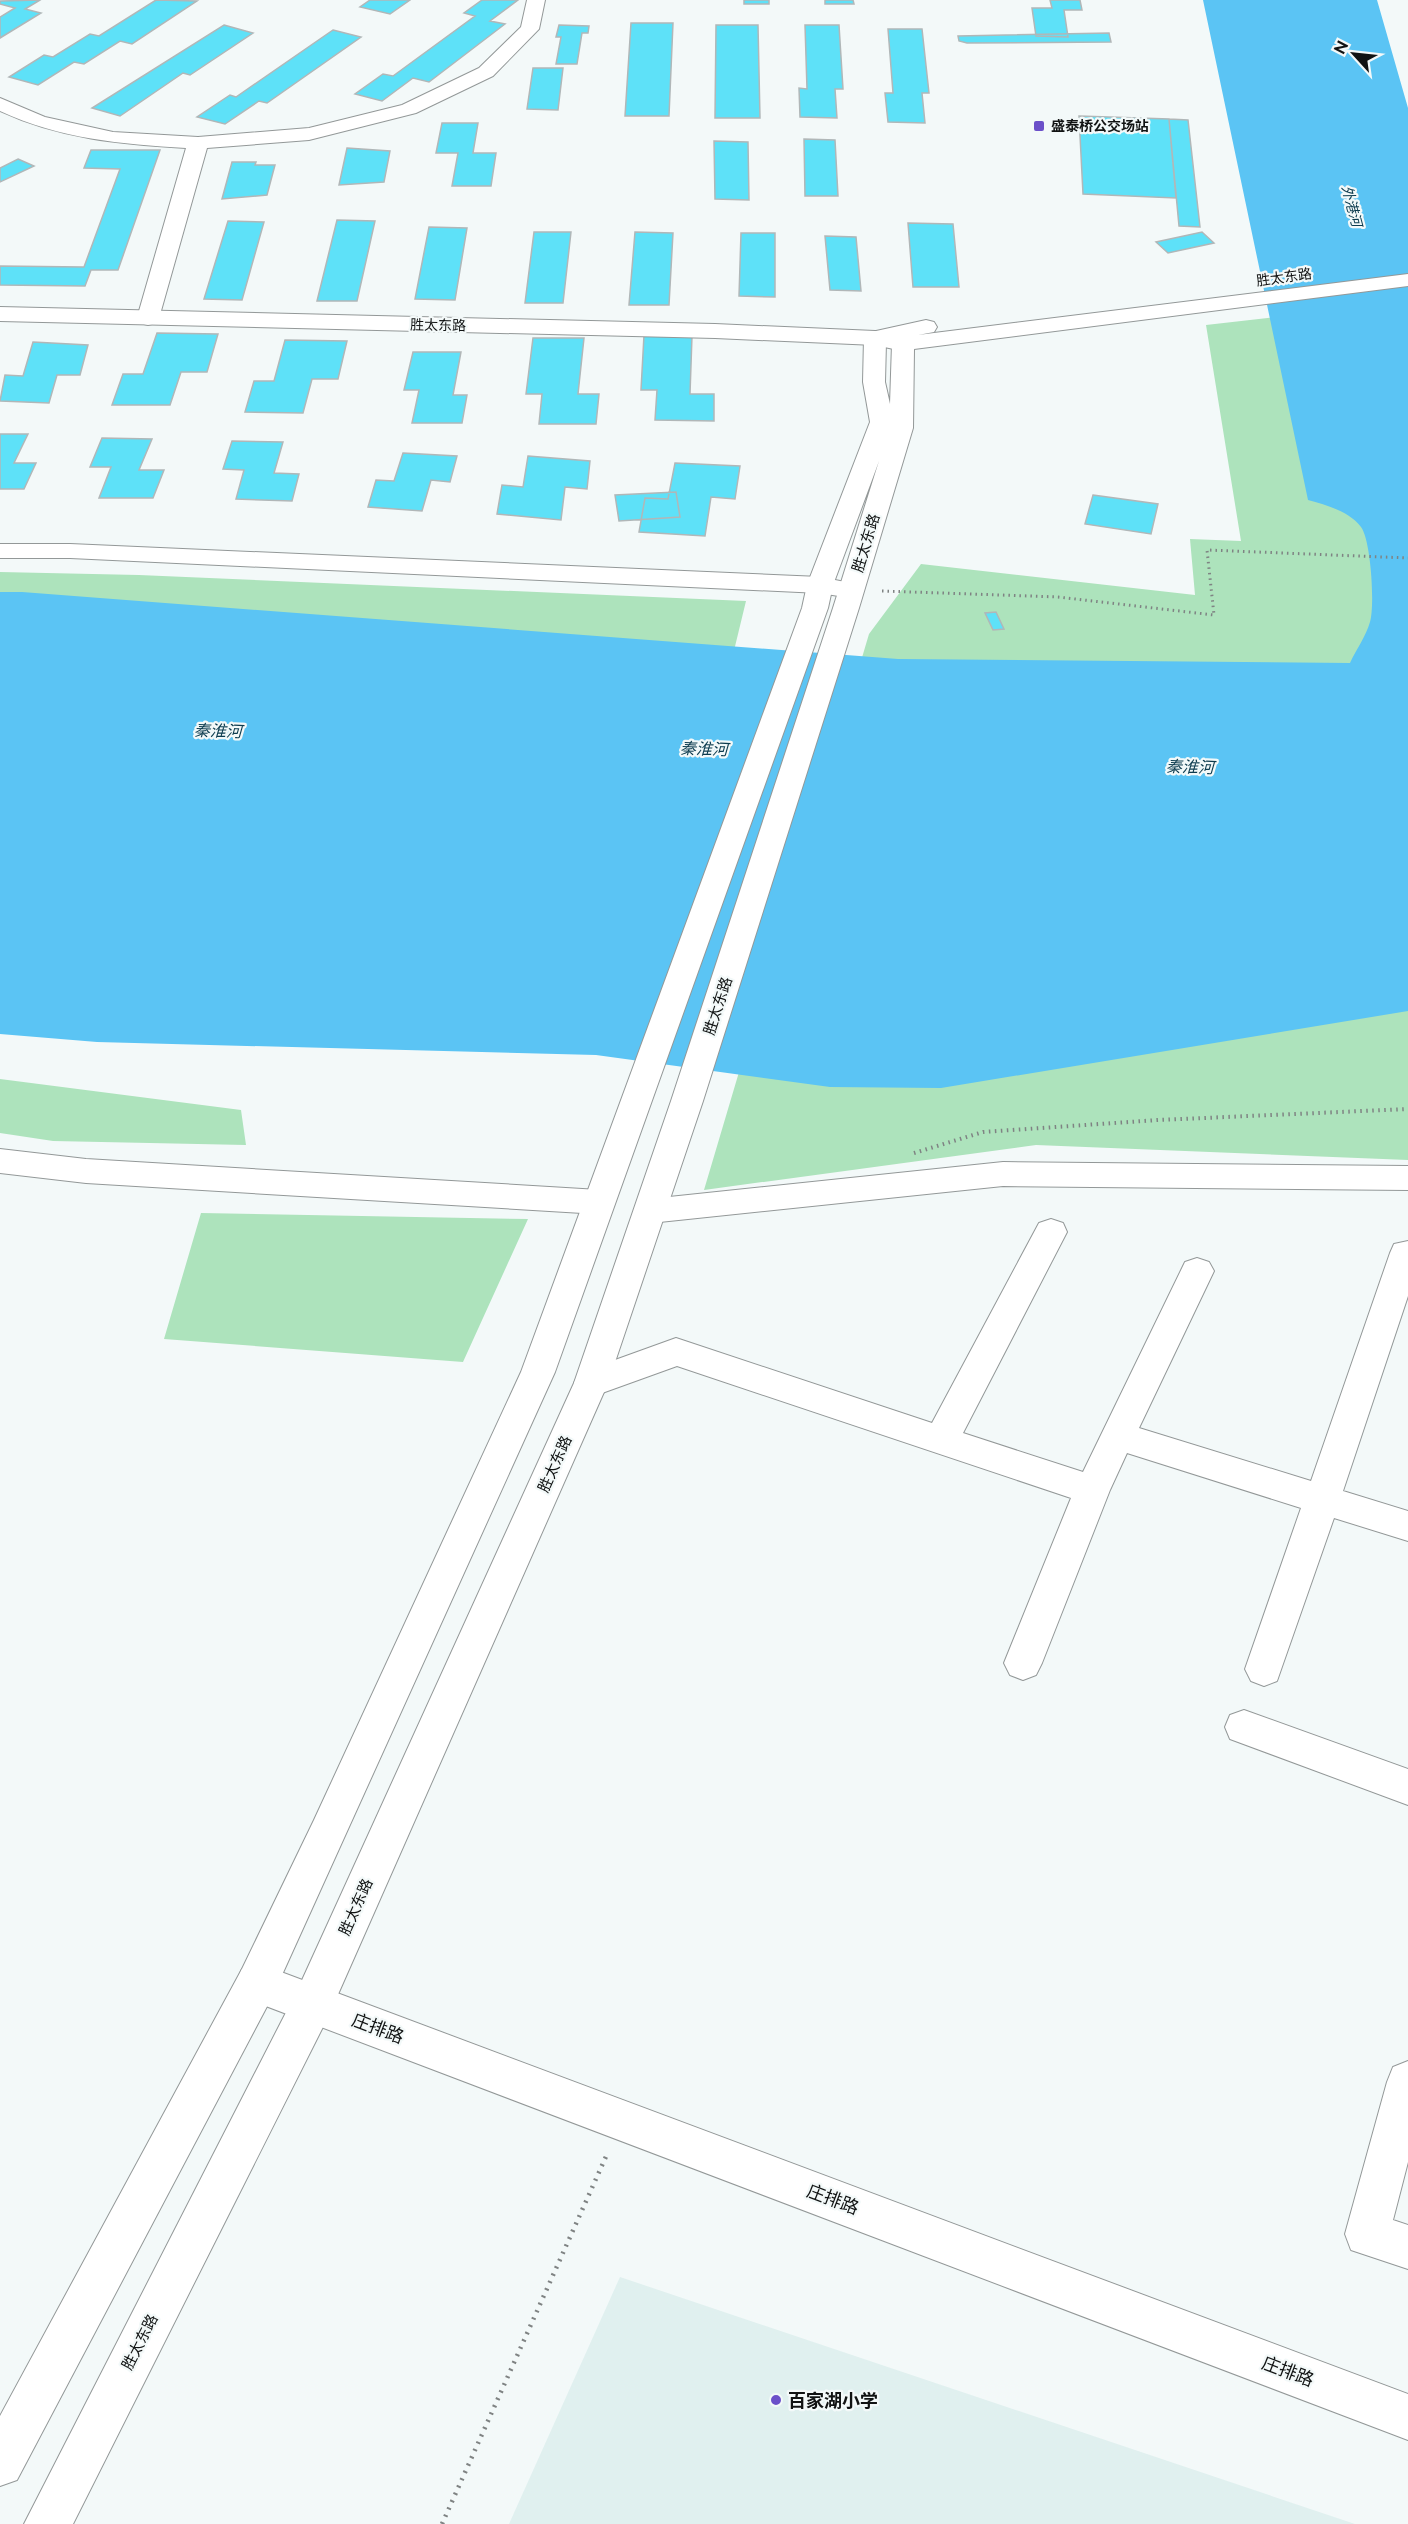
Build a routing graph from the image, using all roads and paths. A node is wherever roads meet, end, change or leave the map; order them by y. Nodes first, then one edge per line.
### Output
1 (536, 0) edge
2 (0, 104) edge
3 (198, 143) junction
4 (1408, 260) edge
5 (1408, 280) edge
6 (1196, 298) junction
7 (0, 314) edge
8 (148, 318) junction
9 (875, 338) junction
10 (903, 344) junction
11 (0, 551) edge
12 (1408, 558) edge
13 (817, 596) junction
14 (849, 599) junction
15 (0, 1161) edge
16 (1408, 1178) edge
17 (599, 1202) junction
18 (650, 1211) junction
19 (1051, 1232) dead end
20 (1406, 1253) dead end
21 (1197, 1271) dead end
22 (591, 1383) junction
23 (1118, 1436) junction
24 (941, 1440) junction
25 (1092, 1491) junction
26 (1322, 1499) junction
27 (1408, 1526) edge
28 (1023, 1664) dead end
29 (1264, 1669) dead end
30 (1244, 1727) dead end
31 (1408, 1787) edge
32 (257, 1983) junction
33 (313, 2003) junction
34 (1408, 2082) edge
35 (623, 2120) junction
36 (1408, 2247) edge
37 (1408, 2417) edge
38 (0, 2463) edge
39 (48, 2524) edge
40 (442, 2524) edge

1 - 3 street
2 - 3 street
3 - 8 street
4 - 6 street, 胜太东路
5 - 6 street, 胜太东路
6 - 9 street, 胜太东路
6 - 10 street, 胜太东路
7 - 8 street, 胜太东路
8 - 9 street, 胜太东路
9 - 10 street, 胜太东路
9 - 13 street, 胜太东路
10 - 14 street, 胜太东路
11 - 13 street
12 - 14 path
13 - 14 street
13 - 17 street, 胜太东路
14 - 18 street, 胜太东路
15 - 17 street
16 - 18 street
17 - 32 street, 胜太东路
18 - 22 street, 胜太东路
19 - 24 street
20 - 26 street
21 - 23 street
22 - 24 street
22 - 33 street, 胜太东路
23 - 25 street
23 - 26 street
24 - 25 street
25 - 28 street
26 - 27 street
26 - 29 street
30 - 31 street
32 - 33 street, 庄排路
32 - 38 street, 胜太东路
33 - 35 street, 庄排路
33 - 39 street, 胜太东路
34 - 36 street
35 - 37 street, 庄排路
35 - 40 path

